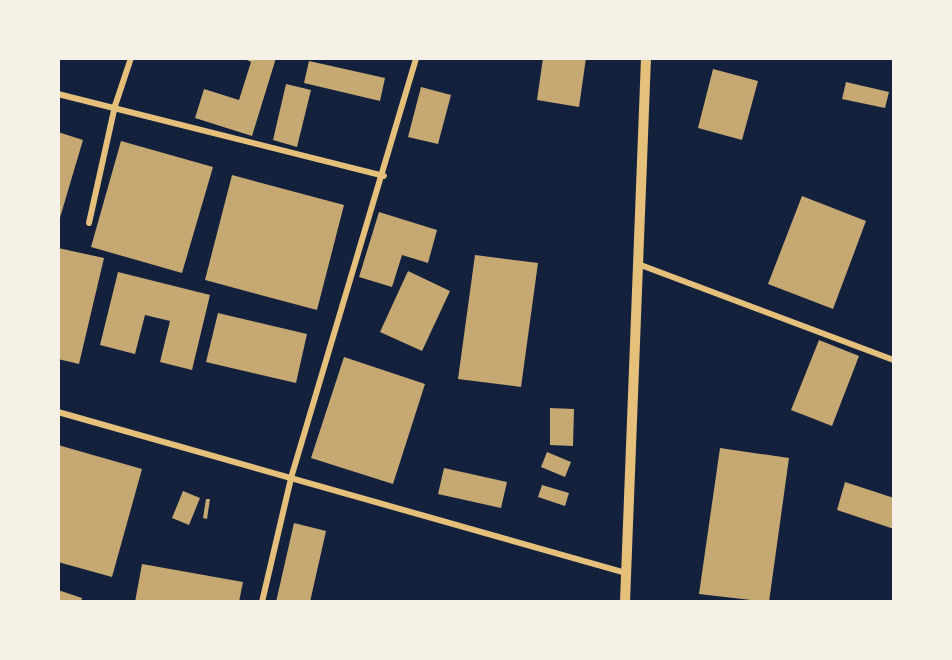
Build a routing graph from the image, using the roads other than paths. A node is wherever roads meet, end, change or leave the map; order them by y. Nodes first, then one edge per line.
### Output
1 (131, 58) edge
2 (416, 58) edge
3 (646, 58) edge
4 (58, 94) edge
5 (115, 106) junction
6 (384, 176) junction
7 (89, 223) dead end
8 (638, 264) junction
9 (894, 360) edge
10 (58, 412) edge
11 (291, 478) junction
12 (627, 574) junction
13 (262, 602) edge
14 (625, 602) edge

1 - 5 street
2 - 6 street
3 - 8 street
4 - 5 street
5 - 6 street
5 - 7 street
6 - 11 street
8 - 9 street
8 - 12 street
10 - 11 street
11 - 12 street
11 - 13 street
12 - 14 street

